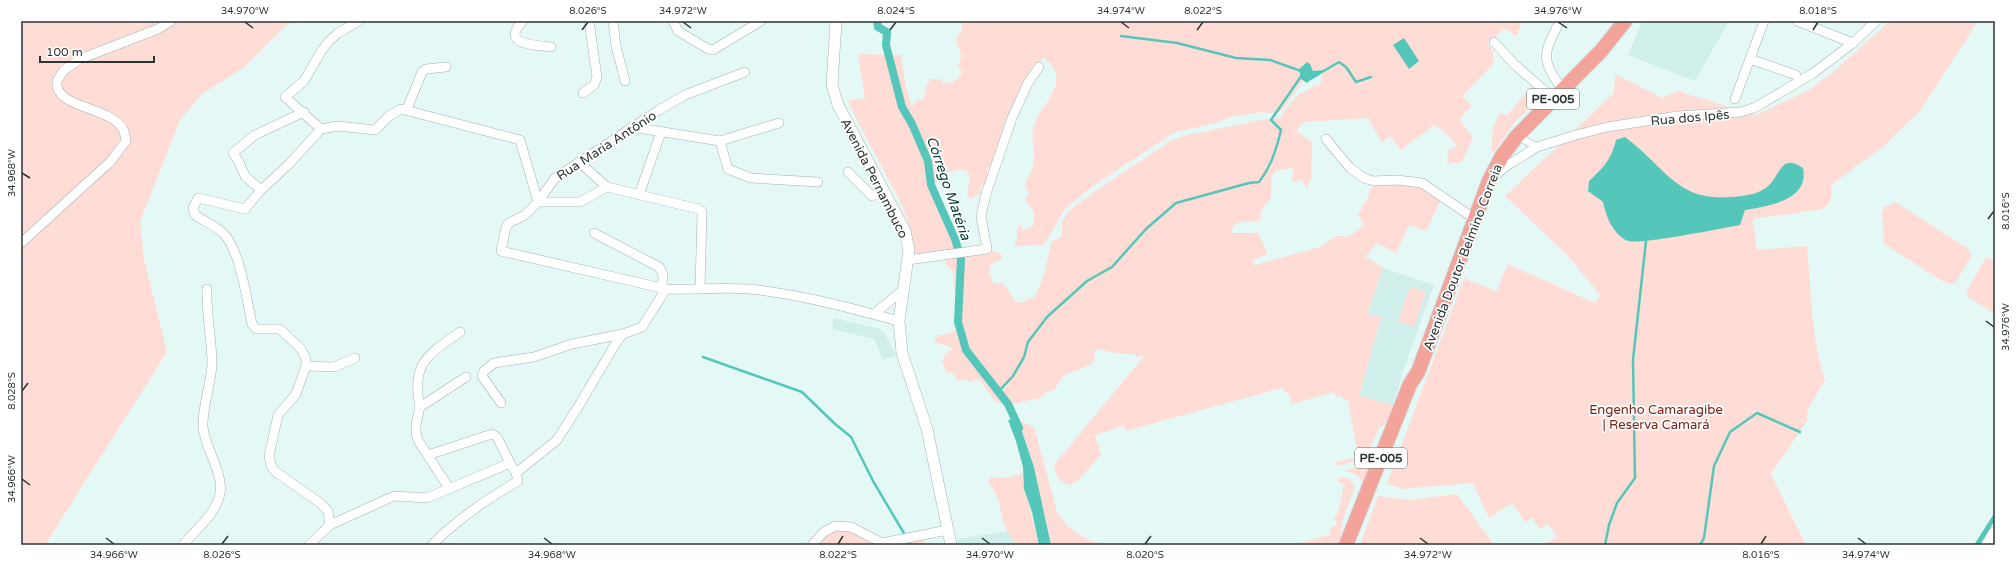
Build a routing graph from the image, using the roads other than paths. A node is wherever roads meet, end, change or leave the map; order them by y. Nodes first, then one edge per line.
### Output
1 (171, 21) edge
2 (359, 21) edge
3 (523, 21) edge
4 (589, 21) edge
5 (613, 21) edge
6 (673, 21) edge
7 (761, 21) edge
8 (836, 21) edge
9 (1560, 21) edge
10 (1625, 21) edge
11 (1764, 21) edge
12 (1797, 21) edge
13 (1876, 21) edge
14 (1494, 42) dead end
15 (1852, 43) junction
16 (551, 47) dead end
17 (1750, 59) junction
18 (1038, 66) dead end
19 (446, 67) dead end
20 (745, 72) dead end
21 (1796, 75) dead end
22 (625, 81) dead end
23 (583, 93) dead end
24 (1558, 95) junction
25 (1735, 99) dead end
26 (407, 110) junction
27 (304, 112) junction
28 (779, 123) dead end
29 (632, 127) junction
30 (322, 129) junction
31 (661, 132) junction
32 (1516, 136) junction
33 (1326, 139) dead end
34 (720, 141) junction
35 (1537, 147) junction
36 (579, 162) junction
37 (848, 172) dead end
38 (818, 182) dead end
39 (1489, 182) junction
40 (607, 187) junction
41 (261, 190) junction
42 (884, 191) junction
43 (639, 194) junction
44 (538, 202) junction
45 (1475, 219) junction
46 (594, 233) dead end
47 (21, 243) edge
48 (908, 260) junction
49 (207, 289) dead end
50 (663, 289) junction
51 (700, 289) junction
52 (903, 290) junction
53 (874, 314) junction
54 (899, 320) junction
55 (460, 332) dead end
56 (623, 334) junction
57 (355, 358) dead end
58 (306, 366) junction
59 (1418, 372) junction
60 (466, 377) dead end
61 (501, 403) dead end
62 (420, 407) junction
63 (428, 455) junction
64 (510, 464) junction
65 (517, 477) junction
66 (449, 488) junction
67 (330, 525) junction
68 (948, 530) junction
69 (1995, 532) edge
70 (183, 545) edge
71 (309, 545) edge
72 (432, 545) edge
73 (812, 545) edge
74 (951, 545) edge
75 (1346, 545) edge
76 (1353, 545) edge
77 (1987, 545) edge

1 - 47 street
2 - 27 street
3 - 16 street
4 - 23 street
5 - 22 street
6 - 7 street
8 - 42 street, Avenida Pernambuco
9 - 24 street
10 - 24 main road, Avenida Doutor Belmino Correia / PE-005
11 - 17 street
12 - 15 street
13 - 15 street, Rua dos Ipês
14 - 24 street
15 - 35 street, Rua dos Ipês
17 - 21 street
17 - 25 street
18 - 48 street
19 - 26 street
20 - 29 street, Rua Maria Antônio
24 - 32 main road, Avenida Doutor Belmino Correia / PE-005
26 - 30 street
26 - 44 street
27 - 30 street
27 - 41 street
28 - 34 street
29 - 31 street
29 - 36 street, Rua Maria Antônio
30 - 41 street
31 - 34 street
31 - 43 street
32 - 35 street
32 - 39 main road, Avenida Doutor Belmino Correia / PE-005
33 - 45 street
34 - 38 street
35 - 39 street, Rua dos Ipês
36 - 40 street
36 - 44 street, Rua Maria Antônio
37 - 42 street
39 - 45 main road, Avenida Doutor Belmino Correia / PE-005
40 - 43 street
40 - 44 street
41 - 58 street
42 - 48 street, Avenida Pernambuco
43 - 51 street
44 - 50 street, Rua Maria Antônio
45 - 59 main road, Avenida Doutor Belmino Correia / PE-005
46 - 50 street
48 - 52 street, Avenida Pernambuco
49 - 70 street
50 - 51 street
50 - 56 street
51 - 53 street
52 - 53 street
52 - 54 street, Avenida Pernambuco
53 - 54 street
54 - 68 street, Avenida Pernambuco
55 - 62 street
56 - 61 street
56 - 65 street
57 - 58 street
58 - 67 street
59 - 75 main road, Avenida Doutor Belmino Correia / PE-005
59 - 76 main road, Avenida Doutor Belmino Correia / PE-005
60 - 62 street
62 - 63 street
63 - 64 street
63 - 66 street
64 - 65 street
64 - 66 street
65 - 72 street
66 - 67 street
67 - 71 street
68 - 73 street
68 - 74 street, Avenida Pernambuco
69 - 77 street

